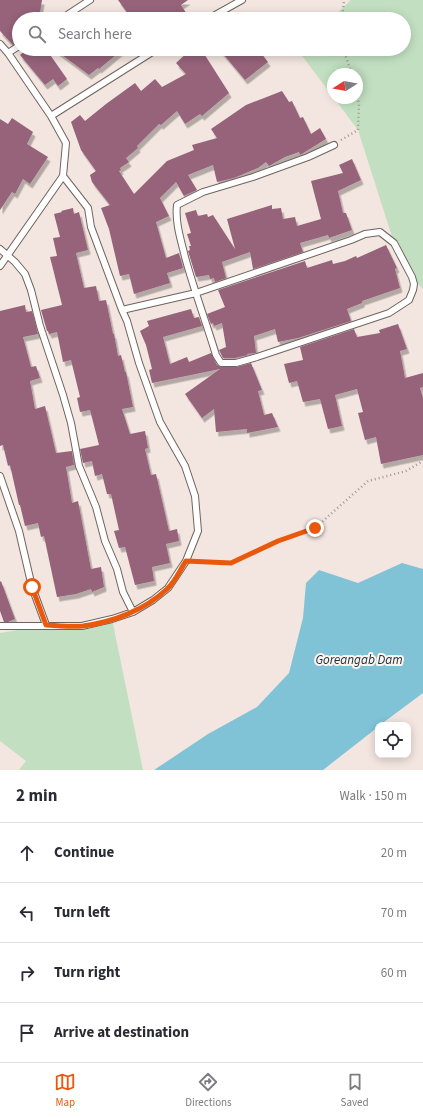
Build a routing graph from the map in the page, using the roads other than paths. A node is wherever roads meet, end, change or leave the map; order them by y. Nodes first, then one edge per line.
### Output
1 (90, 0) edge
2 (242, 0) edge
3 (71, 12) edge
4 (221, 12) edge
5 (0, 44) edge
6 (12, 50) edge
7 (8, 53) junction
8 (146, 56) edge
9 (51, 116) junction
10 (334, 145) road end
11 (63, 176) junction
12 (0, 249) edge
13 (7, 254) junction
14 (0, 266) edge
15 (196, 293) junction
16 (122, 310) junction
17 (0, 476) edge
18 (133, 612) junction
19 (46, 625) junction
20 (0, 626) edge

1 - 3 lane
2 - 4 lane
5 - 7 lane
6 - 7 lane
7 - 9 lane
8 - 9 lane
9 - 11 lane
10 - 15 lane
11 - 13 lane
11 - 16 lane
12 - 13 lane
13 - 14 lane
13 - 18 lane
15 - 15 lane
15 - 16 lane
16 - 18 lane
17 - 19 lane
18 - 19 lane
19 - 20 lane

